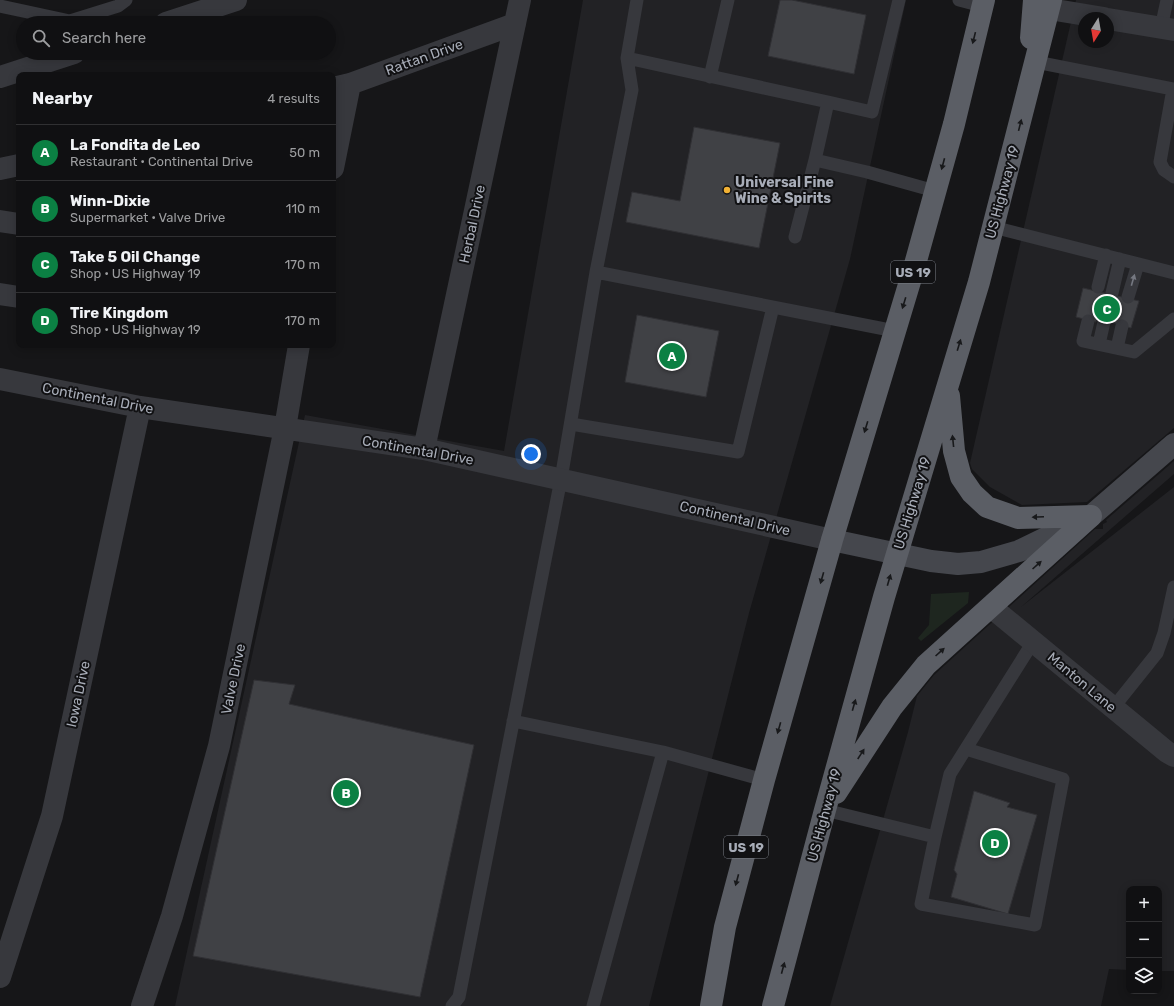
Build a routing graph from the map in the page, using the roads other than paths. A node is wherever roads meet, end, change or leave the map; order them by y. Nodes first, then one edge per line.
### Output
1 (126, 0) edge
2 (236, 0) edge
3 (520, 0) edge
4 (637, 0) edge
5 (728, 0) edge
6 (899, 0) edge
7 (959, 0) edge
8 (1167, 0) edge
9 (983, 3) edge
10 (1044, 3) edge
11 (0, 6) edge
12 (1080, 12) edge
13 (50, 16) edge
14 (84, 16) edge
15 (187, 16) edge
16 (1114, 20) edge
17 (515, 24) junction
18 (1168, 29) edge
19 (626, 58) junction
20 (52, 60) edge
21 (1036, 62) junction
22 (0, 77) edge
23 (710, 77) junction
24 (342, 86) edge
25 (1027, 95) junction
26 (828, 102) junction
27 (336, 141) edge
28 (815, 160) junction
29 (16, 166) edge
30 (0, 169) edge
31 (1174, 177) edge
32 (935, 191) junction
33 (0, 221) edge
34 (16, 224) edge
35 (993, 227) junction
36 (795, 237) dead end
37 (1106, 255) junction
38 (1120, 259) junction
39 (1138, 264) junction
40 (596, 272) junction
41 (1174, 273) edge
42 (1098, 286) dead end
43 (1112, 293) dead end
44 (0, 294) edge
45 (16, 297) edge
46 (1128, 297) dead end
47 (773, 307) junction
48 (1174, 319) edge
49 (1088, 321) dead end
50 (1104, 322) dead end
51 (1122, 326) dead end
52 (895, 331) junction
53 (1099, 344) junction
54 (297, 348) edge
55 (1117, 348) junction
56 (0, 379) edge
57 (948, 382) junction
58 (140, 407) junction
59 (571, 424) junction
60 (285, 428) junction
61 (1174, 444) edge
62 (424, 449) junction
63 (561, 479) junction
64 (1091, 516) junction
65 (832, 540) junction
66 (897, 554) junction
67 (1174, 588) edge
68 (991, 607) junction
69 (1033, 642) junction
70 (1113, 708) junction
71 (513, 721) junction
72 (966, 749) junction
73 (663, 752) junction
74 (1174, 756) edge
75 (764, 780) junction
76 (825, 810) junction
77 (935, 837) junction
78 (0, 977) edge
79 (142, 1006) edge
80 (452, 1006) edge
81 (594, 1006) edge
82 (711, 1006) edge
83 (773, 1006) edge

1 - 14 lane
2 - 15 street
3 - 17 street, Herbal Drive
4 - 19 lane
5 - 23 lane
6 - 26 lane
7 - 9 lane
8 - 18 lane
9 -> 32 highway, US 19
10 - 12 street
10 - 21 highway, US Highway 19
10 - 25 highway
11 - 13 lane
16 - 18 street
17 - 24 street, Rattan Drive
17 - 62 street, Herbal Drive
19 - 23 lane
19 - 40 lane
20 - 22 street
21 - 25 highway, US Highway 19
21 - 31 lane
23 - 26 lane
24 - 27 street
35 -> 25 highway, US Highway 19
26 - 28 lane
28 - 32 lane
28 - 36 lane
29 - 30 street
32 -> 52 highway, US 19
33 - 34 street
35 - 37 lane
57 -> 35 highway, US Highway 19
37 - 38 lane
37 - 42 lane
38 - 39 lane
38 - 43 lane
39 - 41 lane
46 -> 39 lane
40 - 47 lane
40 - 59 lane
44 - 45 street
47 - 52 lane
47 - 59 lane
48 - 55 lane
49 - 53 lane
50 - 53 lane
51 - 55 lane
52 -> 65 highway, US 19
53 - 55 lane
54 - 60 street, Valve Drive
56 - 58 street, Continental Drive
64 -> 57 highway
57 - 66 highway, US Highway 19
58 - 60 street, Continental Drive
58 - 78 street, Iowa Drive
59 - 63 lane
60 - 62 street, Continental Drive
60 - 79 street, Valve Drive
61 - 64 main road
62 - 63 street, Continental Drive
63 - 65 street, Continental Drive
63 - 71 lane
64 - 66 main road
68 -> 64 highway
65 - 66 main road
65 -> 75 highway, US 19
76 -> 66 highway, US Highway 19
67 - 70 lane
68 - 69 street, Manton Lane
76 -> 68 highway
69 - 70 street, Manton Lane
69 - 72 lane
70 - 74 street, Manton Lane
71 - 73 lane
71 - 80 lane
72 - 77 lane
72 - 77 lane
73 - 75 lane
73 - 81 lane
75 -> 82 highway, US 19
76 - 77 lane
83 -> 76 highway, US Highway 19

